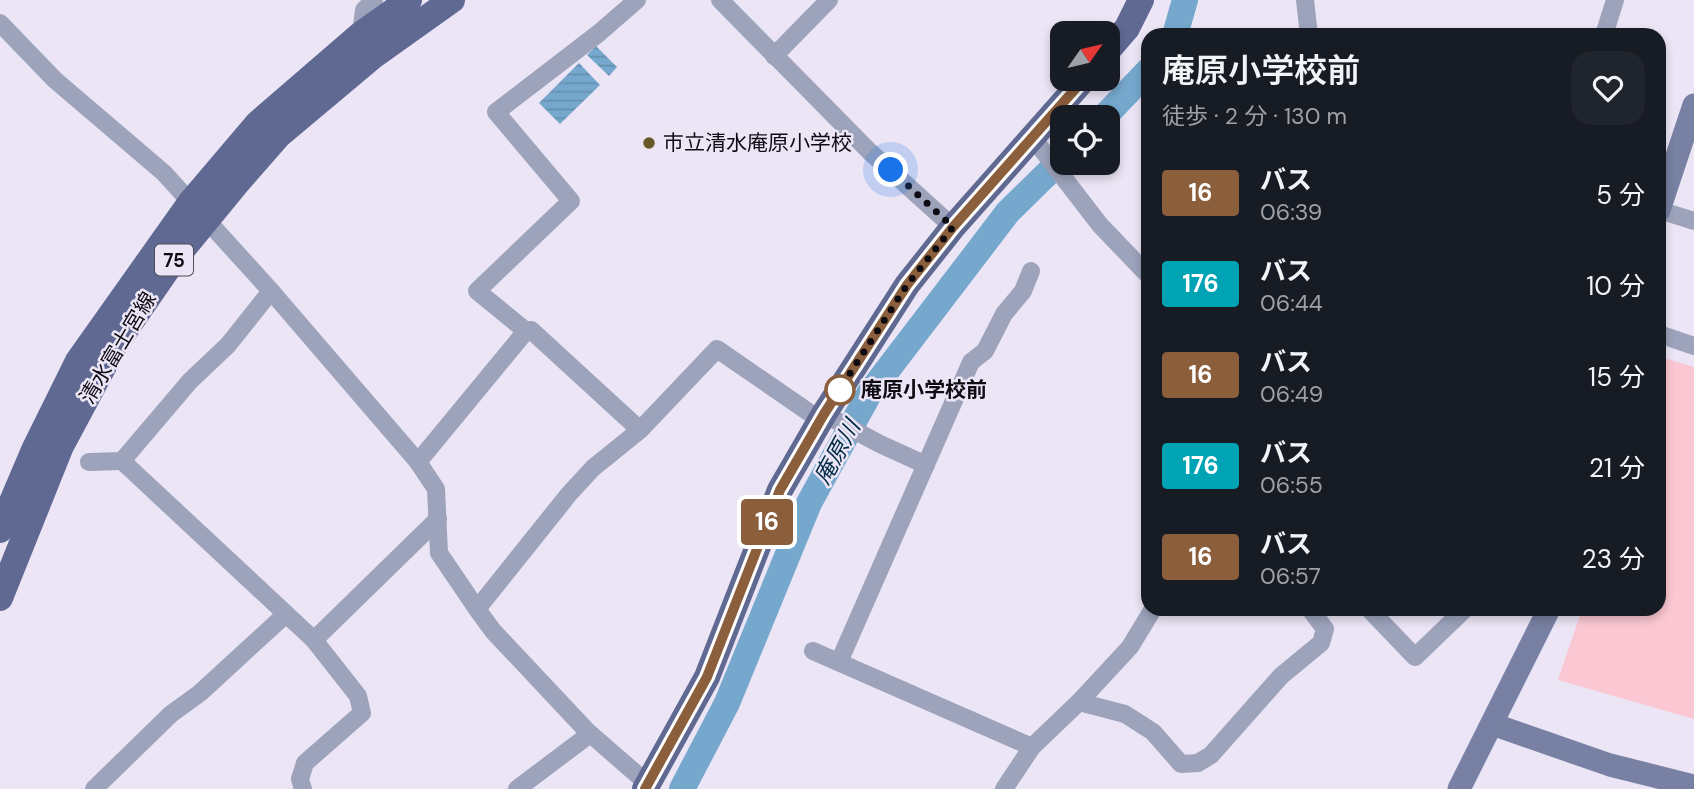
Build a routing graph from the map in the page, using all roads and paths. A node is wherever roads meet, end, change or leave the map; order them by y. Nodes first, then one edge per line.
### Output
1 (374, 0) edge
2 (409, 0) edge
3 (452, 0) edge
4 (637, 0) edge
5 (720, 0) edge
6 (829, 0) edge
7 (1141, 0) edge
8 (1305, 0) edge
9 (1615, 0) edge
10 (0, 23) edge
11 (1308, 28) edge
12 (1606, 28) edge
13 (361, 34) junction
14 (1120, 36) edge
15 (774, 55) junction
16 (1074, 91) edge
17 (1694, 105) edge
18 (1033, 138) junction
19 (1666, 189) edge
20 (198, 212) junction
21 (1666, 212) edge
22 (1694, 221) edge
23 (953, 227) junction
24 (1141, 268) edge
25 (1031, 271) dead end
26 (271, 292) junction
27 (526, 331) junction
28 (1666, 336) edge
29 (1694, 346) edge
30 (827, 418) junction
31 (640, 430) junction
32 (122, 461) junction
33 (89, 462) dead end
34 (418, 462) junction
35 (926, 465) junction
36 (7, 493) edge
37 (438, 519) junction
38 (0, 530) edge
39 (0, 598) edge
40 (477, 609) junction
41 (286, 614) junction
42 (1149, 616) edge
43 (1320, 616) edge
44 (1375, 616) edge
45 (1458, 616) edge
46 (1546, 616) edge
47 (314, 640) junction
48 (813, 651) dead end
49 (839, 662) junction
50 (1079, 702) junction
51 (1492, 724) junction
52 (590, 734) junction
53 (1032, 747) junction
54 (1694, 786) edge
55 (646, 787) edge
56 (94, 789) edge
57 (303, 789) edge
58 (517, 789) edge
59 (1004, 789) edge
60 (1459, 789) edge

1 - 13 street
2 - 13 main road, 清水富士宮線 / 75
3 - 20 main road, 清水富士宮線 / 75
4 - 27 street
5 - 15 street
6 - 15 street
7 - 14 main road
8 - 11 street
9 - 12 street
10 - 20 street
13 - 20 main road, 清水富士宮線 / 75
15 - 23 street
16 - 18 main road
17 - 19 street
18 - 23 main road
18 - 24 street
20 - 26 street
20 - 36 main road, 清水富士宮線 / 75
20 - 39 main road, 清水富士宮線 / 75
21 - 22 street
23 - 30 main road
25 - 35 street
26 - 32 street
26 - 34 street
27 - 31 street
27 - 34 street
28 - 29 street
30 - 31 street
30 - 35 street
30 - 55 main road
31 - 40 street
32 - 33 street
32 - 41 street
34 - 37 street
35 - 49 street
36 - 38 main road, 清水富士宮線 / 75
37 - 40 street
37 - 47 street
40 - 52 street
41 - 47 street
41 - 56 street
42 - 50 street
43 - 50 street
44 - 45 street
46 - 51 street
47 - 57 street
48 - 49 street
49 - 53 street
50 - 53 street
51 - 54 street
51 - 60 street
52 - 55 street
52 - 58 street
53 - 59 street

